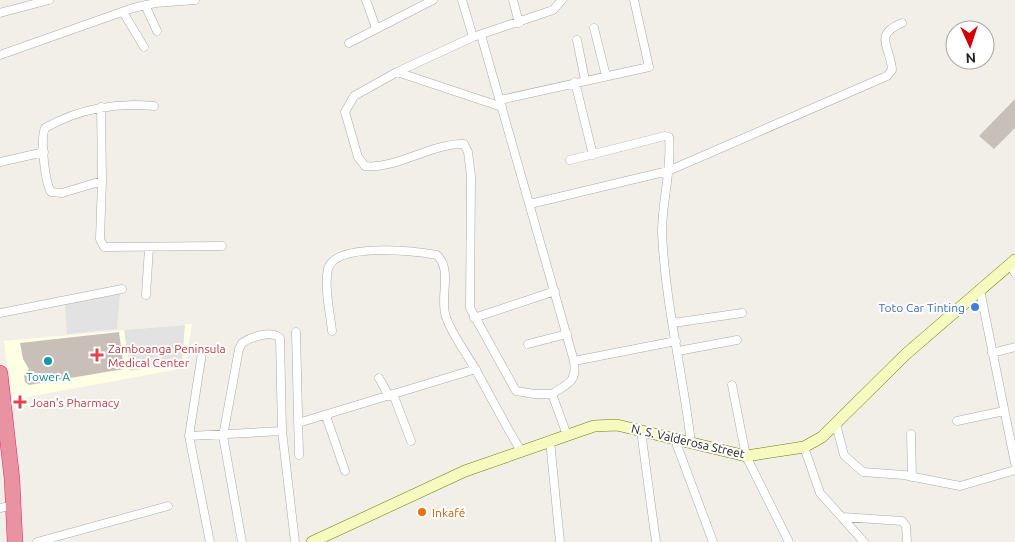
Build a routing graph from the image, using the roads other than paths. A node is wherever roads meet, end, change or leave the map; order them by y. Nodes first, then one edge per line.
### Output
1 (49, 0) edge
2 (195, 0) edge
3 (366, 0) edge
4 (433, 0) edge
5 (462, 0) edge
6 (513, 0) edge
7 (562, 0) edge
8 (634, 0) edge
9 (414, 4) edge
10 (144, 5) junction
11 (123, 12) junction
12 (0, 13) edge
13 (520, 23) junction
14 (902, 23) dead end
15 (376, 28) junction
16 (594, 28) dead end
17 (157, 31) dead end
18 (481, 35) junction
19 (473, 37) junction
20 (577, 40) dead end
21 (348, 43) dead end
22 (144, 48) dead end
23 (0, 55) edge
24 (397, 72) junction
25 (606, 76) junction
26 (585, 80) junction
27 (575, 82) junction
28 (501, 104) junction
29 (154, 106) dead end
30 (101, 107) junction
31 (44, 152) junction
32 (593, 155) junction
33 (570, 160) dead end
34 (0, 162) edge
35 (668, 171) junction
36 (102, 181) junction
37 (530, 204) junction
38 (222, 246) dead end
39 (149, 248) junction
40 (1013, 266) edge
41 (122, 289) dead end
42 (980, 290) junction
43 (555, 291) junction
44 (146, 295) dead end
45 (0, 313) edge
46 (742, 313) dead end
47 (474, 318) junction
48 (673, 323) junction
49 (332, 330) dead end
50 (296, 332) dead end
51 (567, 334) junction
52 (738, 340) dead end
53 (676, 341) junction
54 (528, 344) dead end
55 (1015, 347) edge
56 (678, 351) junction
57 (202, 353) dead end
58 (992, 353) junction
59 (574, 361) junction
60 (476, 369) junction
61 (0, 378) edge
62 (379, 378) dead end
63 (732, 385) dead end
64 (552, 394) junction
65 (391, 395) junction
66 (1004, 411) junction
67 (326, 416) junction
68 (957, 421) dead end
69 (298, 423) junction
70 (836, 424) junction
71 (641, 430) junction
72 (282, 431) junction
73 (911, 434) dead end
74 (567, 435) junction
75 (189, 436) junction
76 (223, 436) junction
77 (4, 440) edge
78 (676, 440) junction
79 (411, 441) dead end
80 (550, 441) junction
81 (691, 443) junction
82 (804, 447) junction
83 (521, 451) junction
84 (299, 455) dead end
85 (746, 456) junction
86 (1015, 464) edge
87 (1015, 470) edge
88 (345, 472) dead end
89 (912, 477) junction
90 (7, 506) edge
91 (168, 506) dead end
92 (843, 517) junction
93 (15, 542) edge
94 (37, 542) edge
95 (210, 542) edge
96 (242, 542) edge
97 (295, 542) edge
98 (312, 542) edge
99 (560, 542) edge
100 (656, 542) edge
101 (713, 542) edge
102 (789, 542) edge
103 (864, 542) edge
104 (908, 542) edge

1 - 12 street
2 - 10 street
3 - 15 street
4 - 9 street
5 - 19 street
6 - 13 street
7 - 13 street
8 - 25 street
9 - 15 street
10 - 11 street
10 - 17 street
11 - 22 street
11 - 23 street
13 - 18 street
14 - 35 street
15 - 21 street
16 - 25 street
18 - 19 street
18 - 28 street
19 - 24 street
20 - 26 street
24 - 28 street
24 - 47 street
25 - 26 street
26 - 27 street
27 - 28 street
27 - 32 street
28 - 37 street
29 - 30 street
30 - 31 street
30 - 36 street
31 - 34 street
31 - 36 street
32 - 33 street
32 - 35 street
35 - 37 street
35 - 48 street
36 - 39 street
37 - 43 street
38 - 39 street
39 - 44 street
40 - 42 main road, N. S. Valderosa Street
41 - 45 street
42 - 58 street
42 - 70 main road, N. S. Valderosa Street
43 - 47 street
43 - 51 street
46 - 48 street
47 - 64 street
48 - 53 street
49 - 60 street
50 - 69 street
51 - 54 street
51 - 59 street
52 - 56 street
53 - 56 street
53 - 59 street
55 - 58 street
56 - 81 street
57 - 75 street
58 - 66 street
59 - 64 street
60 - 65 street
60 - 83 street
61 - 77 highway
62 - 65 street
63 - 85 street
64 - 74 street
65 - 67 street
65 - 79 street
66 - 68 street
66 - 86 street
67 - 69 street
67 - 88 street
69 - 84 street
70 - 82 main road, N. S. Valderosa Street
70 - 89 street
71 - 74 main road, N. S. Valderosa Street
71 - 78 main road, N. S. Valderosa Street
71 - 100 street
72 - 76 street
72 - 76 street
72 - 97 street
73 - 89 street
74 - 80 main road, N. S. Valderosa Street
75 - 76 street
75 - 95 street
76 - 96 street
77 - 90 highway
78 - 81 main road, N. S. Valderosa Street
78 - 101 street
80 - 83 main road, N. S. Valderosa Street
80 - 99 street
81 - 85 main road, N. S. Valderosa Street
82 - 85 main road, N. S. Valderosa Street
82 - 92 street
83 - 98 main road, N. S. Valderosa Street
85 - 102 street
87 - 89 street
90 - 93 highway
91 - 94 street
92 - 103 street
92 - 104 street

